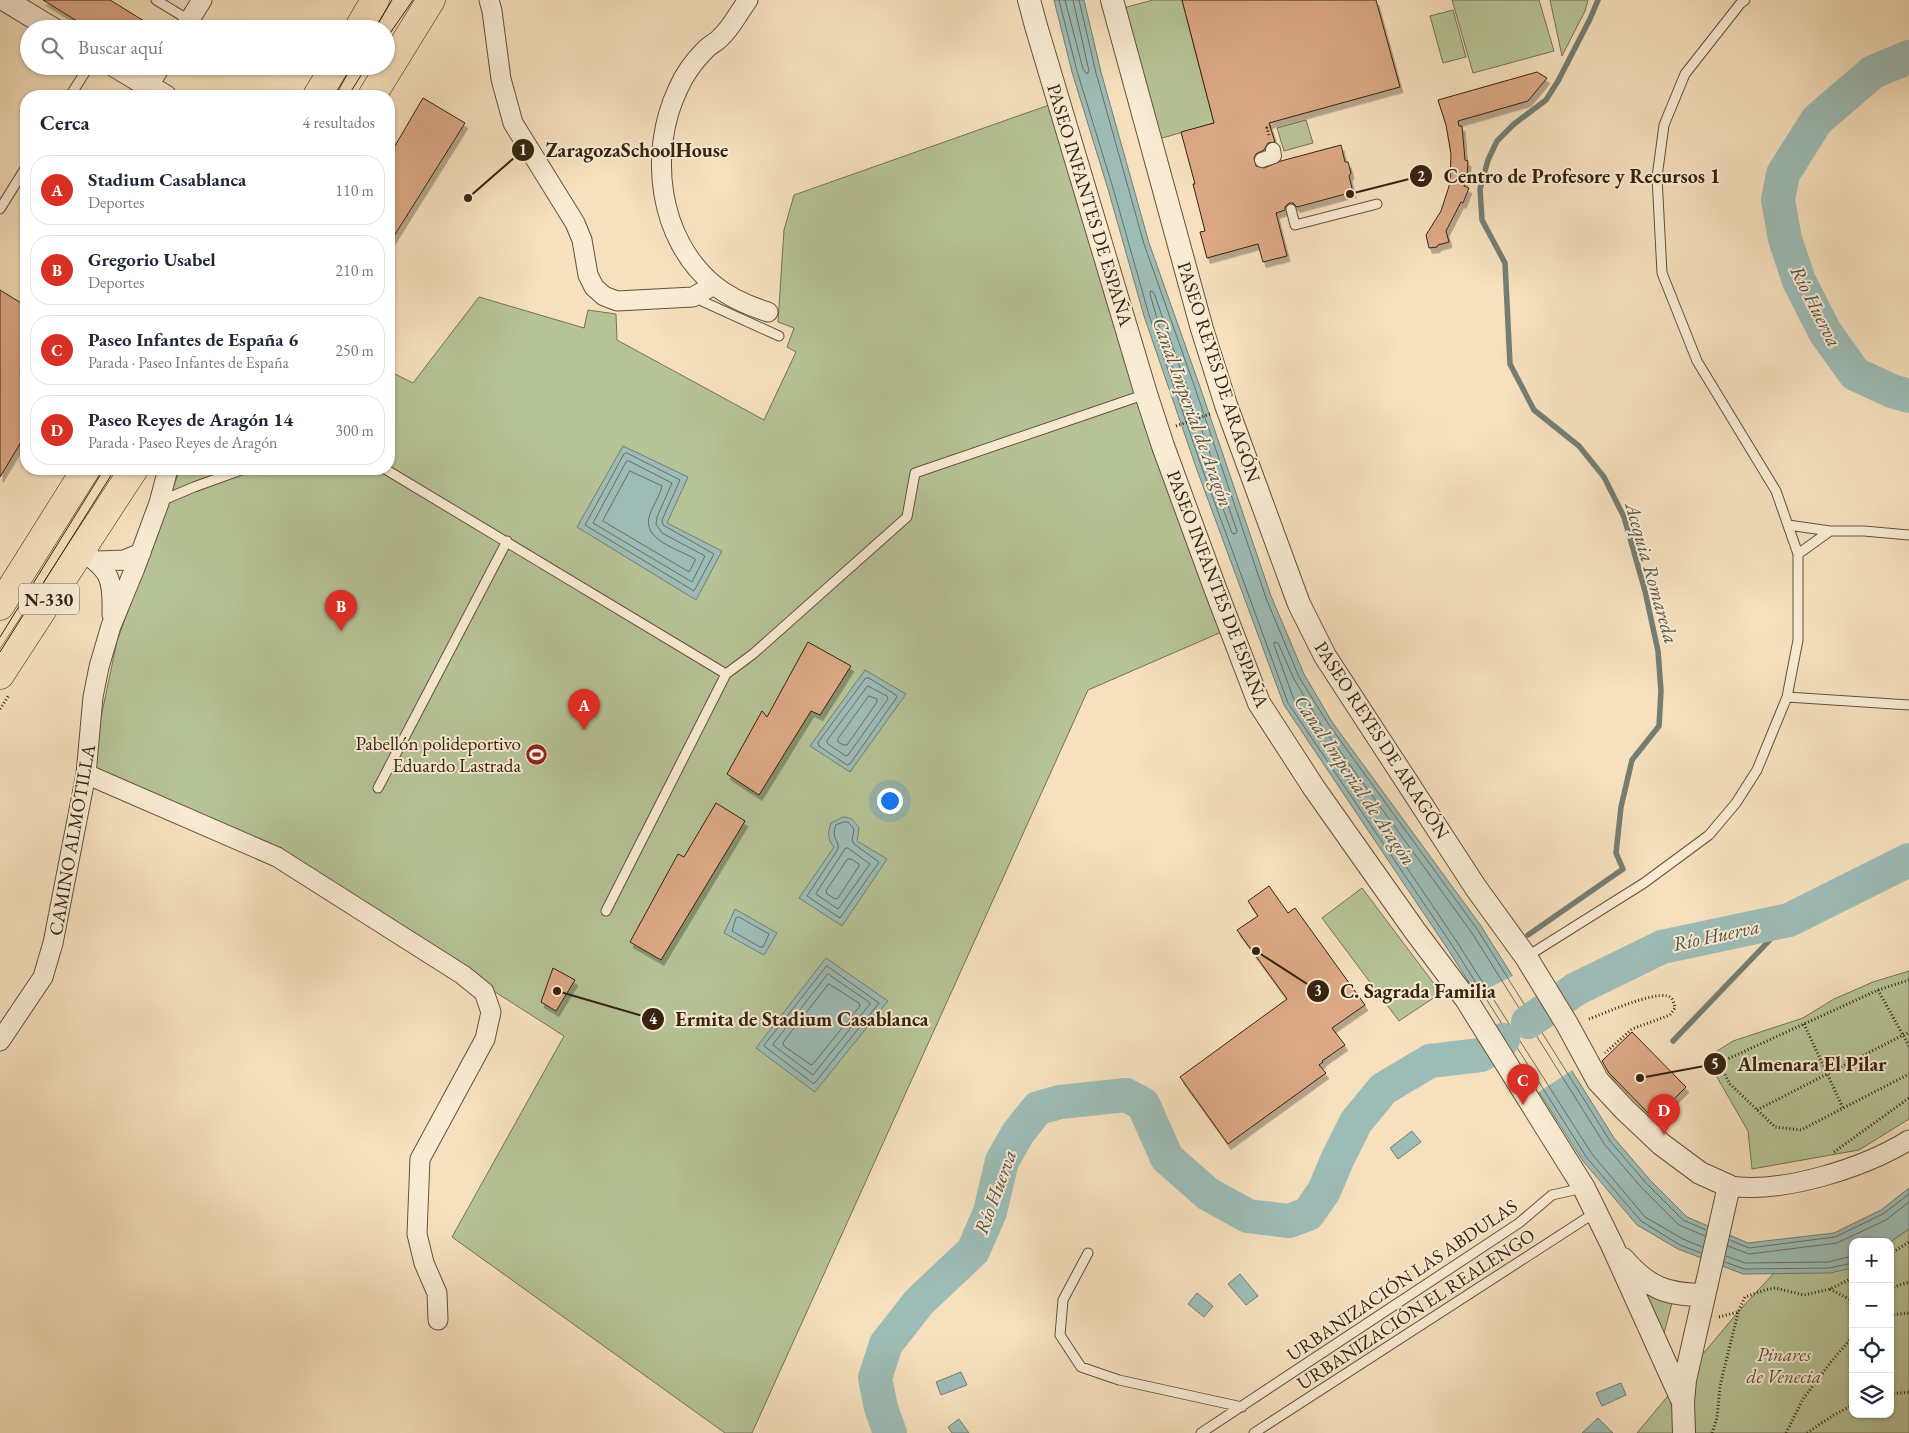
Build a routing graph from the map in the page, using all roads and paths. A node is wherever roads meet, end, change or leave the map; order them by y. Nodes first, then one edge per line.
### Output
1 (5, 0) edge
2 (156, 0) edge
3 (202, 0) edge
4 (375, 0) edge
5 (431, 0) edge
6 (489, 0) edge
7 (748, 0) edge
8 (1030, 0) edge
9 (1112, 0) edge
10 (1745, 0) edge
11 (38, 20) edge
12 (182, 20) edge
13 (190, 20) edge
14 (363, 20) edge
15 (395, 59) edge
16 (83, 75) edge
17 (130, 75) edge
18 (159, 75) edge
19 (330, 75) edge
20 (385, 75) edge
21 (74, 90) edge
22 (154, 90) edge
23 (156, 90) edge
24 (321, 90) edge
25 (376, 90) edge
26 (1273, 150) dead end
27 (1262, 160) dead end
28 (20, 177) edge
29 (1377, 204) dead end
30 (0, 209) edge
31 (1291, 209) dead end
32 (714, 286) junction
33 (693, 297) junction
34 (768, 312) dead end
35 (779, 336) dead end
36 (1146, 394) junction
37 (1210, 414) dead end
38 (1177, 426) dead end
39 (82, 475) edge
40 (131, 475) edge
41 (166, 475) edge
42 (228, 475) edge
43 (395, 475) edge
44 (159, 502) junction
45 (1788, 525) junction
46 (1830, 531) junction
47 (1909, 535) edge
48 (507, 541) junction
49 (141, 553) junction
50 (1798, 554) junction
51 (90, 556) junction
52 (0, 606) edge
53 (110, 626) junction
54 (726, 674) junction
55 (0, 675) edge
56 (1787, 697) junction
57 (1909, 705) edge
58 (86, 774) junction
59 (378, 788) dead end
60 (606, 911) dead end
61 (1526, 961) junction
62 (1909, 980) edge
63 (1878, 990) junction
64 (1589, 1019) dead end
65 (1804, 1024) junction
66 (1909, 1032) edge
67 (1903, 1035) junction
68 (0, 1041) edge
69 (1909, 1046) edge
70 (1595, 1057) junction
71 (1827, 1074) junction
72 (1909, 1074) edge
73 (1909, 1098) edge
74 (1843, 1108) junction
75 (1757, 1110) junction
76 (1909, 1140) edge
77 (1813, 1178) junction
78 (1730, 1186) junction
79 (1584, 1188) junction
80 (1596, 1212) junction
81 (1909, 1242) edge
82 (1612, 1245) junction
83 (1894, 1251) edge
84 (1088, 1253) dead end
85 (1849, 1280) edge
86 (1909, 1282) edge
87 (1707, 1285) junction
88 (1894, 1287) edge
89 (1830, 1289) junction
90 (1849, 1299) edge
91 (1738, 1312) junction
92 (1909, 1313) edge
93 (1894, 1315) edge
94 (1699, 1318) junction
95 (438, 1320) dead end
96 (1849, 1341) edge
97 (1909, 1392) edge
98 (1894, 1394) edge
99 (1683, 1402) junction
100 (1849, 1407) edge
101 (1242, 1408) junction
102 (1713, 1432) edge
103 (1201, 1433) edge
104 (1254, 1433) edge
105 (1684, 1433) edge
106 (1786, 1433) edge
107 (1807, 1433) edge

1 - 11 street
2 - 12 lane
3 - 13 street
4 - 14 highway
5 - 15 highway
6 - 33 street
7 - 32 street
8 - 36 street, PASEO INFANTES DE ESPAÑA
9 - 61 street, PASEO REYES DE ARAGÓN
10 - 45 lane
16 - 21 lane
17 - 22 street
18 - 23 street
19 - 24 highway
20 - 25 highway
26 - 27 street
28 - 30 lane
29 - 31 lane
32 - 33 street
32 - 34 street
33 - 35 lane
36 - 54 lane
36 - 79 street, PASEO INFANTES DE ESPAÑA
37 - 38 path
39 - 52 highway, N-330
40 - 51 highway, N-330
41 - 44 street, CAMINO ALMOTILLA
42 - 44 lane
43 - 48 lane
44 - 49 street, CAMINO ALMOTILLA
45 - 46 lane
45 - 50 lane
46 - 47 lane
46 - 50 lane
48 - 54 lane
48 - 59 lane
49 - 51 street
49 - 53 street, CAMINO ALMOTILLA
50 - 56 lane
51 - 53 street, CAMINO ALMOTILLA
51 - 55 highway, N-330
53 - 58 street, CAMINO ALMOTILLA
54 - 60 lane
56 - 57 lane
56 - 61 lane
58 - 68 street, CAMINO ALMOTILLA
58 - 95 street
61 - 70 street, PASEO REYES DE ARAGÓN
62 - 63 path
63 - 65 path
63 - 67 path
64 - 70 path
65 - 71 path
65 - 75 path
66 - 67 path
67 - 69 path
67 - 71 path
70 - 78 street, PASEO REYES DE ARAGÓN
71 - 74 path
71 - 75 path
72 - 74 path
73 - 77 path
74 - 75 path
76 - 77 street, PASEO REYES DE ARAGÓN
77 - 78 street, PASEO REYES DE ARAGÓN
78 - 87 street, PASEO INFANTES DE ESPAÑA
79 - 80 street, PASEO INFANTES DE ESPAÑA
79 - 101 lane, URBANIZACIÓN LAS ABDULAS
80 - 82 street, PASEO INFANTES DE ESPAÑA
80 - 104 lane, URBANIZACIÓN EL REALENGO
81 - 83 path
82 - 87 street, PASEO INFANTES DE ESPAÑA
82 - 99 street, PASEO INFANTES DE ESPAÑA
84 - 101 lane
85 - 89 path
86 - 88 path
87 - 94 street, PASEO INFANTES DE ESPAÑA
89 - 90 path
89 - 91 path
91 - 94 path
91 - 102 path
92 - 93 path
94 - 99 street, PASEO INFANTES DE ESPAÑA
96 - 106 path
97 - 98 path
99 - 105 street, PASEO INFANTES DE ESPAÑA
100 - 107 path
101 - 103 lane, URBANIZACIÓN LAS ABDULAS

